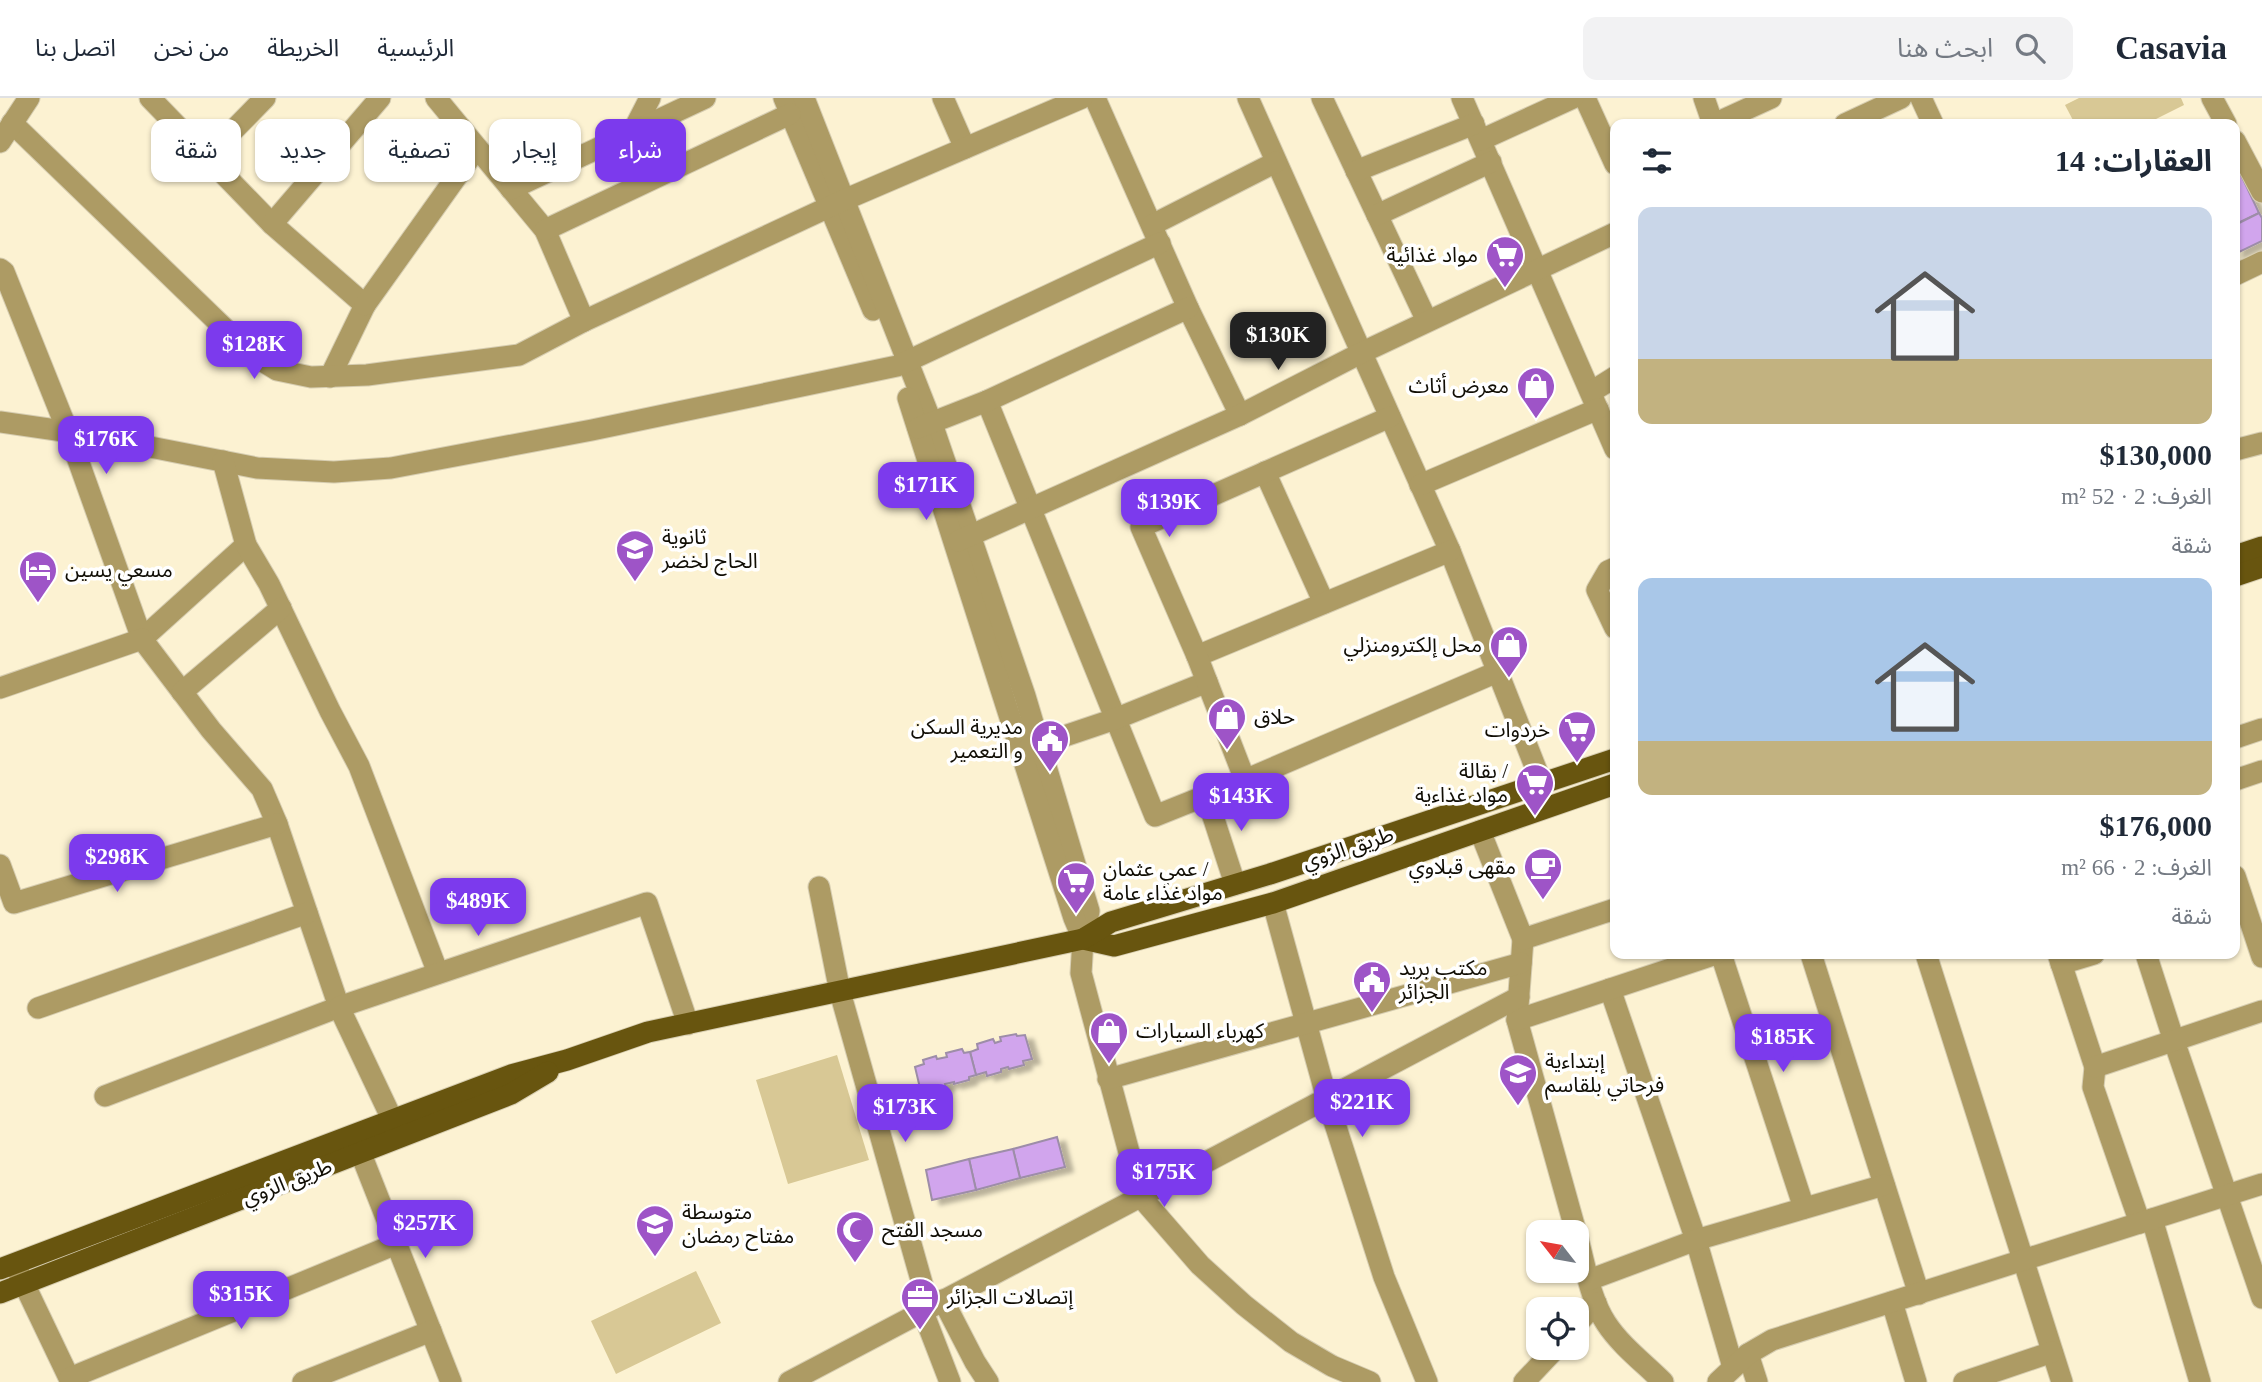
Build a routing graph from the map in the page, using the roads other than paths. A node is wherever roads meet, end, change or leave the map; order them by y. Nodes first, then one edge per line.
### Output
1 (29, 98) edge
2 (265, 98) edge
3 (380, 98) edge
4 (436, 98) edge
5 (650, 98) edge
6 (705, 98) edge
7 (943, 98) edge
8 (1082, 98) edge
9 (1095, 98) edge
10 (1248, 98) edge
11 (1322, 98) edge
12 (1462, 98) edge
13 (1573, 98) edge
14 (1585, 98) edge
15 (1704, 98) edge
16 (1770, 98) edge
17 (1901, 98) edge
18 (1921, 98) edge
19 (2212, 98) edge
20 (152, 99) edge
21 (792, 103) edge
22 (171, 119) edge
23 (639, 119) edge
24 (661, 119) edge
25 (1711, 119) edge
26 (1724, 119) edge
27 (1856, 119) edge
28 (1931, 119) edge
29 (2223, 119) edge
30 (241, 122) edge
31 (12, 123) junction
32 (1477, 132) junction
33 (0, 142) edge
34 (477, 148) junction
35 (965, 148) junction
36 (595, 150) edge
37 (2240, 150) edge
38 (1610, 153) edge
39 (1276, 162) junction
40 (1491, 162) junction
41 (1356, 171) junction
42 (231, 182) edge
43 (511, 189) junction
44 (2262, 192) edge
45 (837, 204) junction
46 (1377, 215) junction
47 (272, 225) junction
48 (545, 230) junction
49 (1156, 234) junction
50 (1610, 235) edge
51 (2262, 262) edge
52 (0, 269) edge
53 (1538, 269) junction
54 (2240, 273) edge
55 (365, 305) junction
56 (1188, 308) junction
57 (584, 321) junction
58 (1427, 321) junction
59 (1361, 353) junction
60 (903, 363) junction
61 (330, 377) junction
62 (1610, 383) edge
63 (1595, 400) junction
64 (987, 401) junction
65 (1240, 415) junction
66 (1390, 417) junction
67 (0, 422) edge
68 (924, 425) junction
69 (68, 432) junction
70 (1610, 437) edge
71 (2262, 443) edge
72 (2240, 449) edge
73 (223, 461) junction
74 (1265, 472) junction
75 (1420, 485) junction
76 (1030, 509) junction
77 (962, 539) junction
78 (246, 545) junction
79 (2262, 547) edge
80 (1450, 551) junction
81 (2240, 554) edge
82 (2262, 567) edge
83 (1610, 570) edge
84 (2240, 574) edge
85 (1324, 603) junction
86 (281, 608) junction
87 (1610, 617) edge
88 (142, 639) junction
89 (1197, 656) junction
90 (1497, 672) junction
91 (1207, 682) junction
92 (0, 688) edge
93 (182, 692) junction
94 (1115, 719) junction
95 (2262, 729) edge
96 (2240, 736) edge
97 (1030, 748) junction
98 (1610, 761) edge
99 (2262, 771) edge
100 (2240, 778) edge
101 (1245, 780) junction
102 (1542, 784) junction
103 (1610, 787) edge
104 (1206, 795) junction
105 (277, 824) junction
106 (1480, 831) junction
107 (0, 865) edge
108 (1235, 884) junction
109 (819, 887) dead end
110 (1273, 903) junction
111 (2240, 907) edge
112 (1610, 911) edge
113 (307, 913) junction
114 (1083, 939) junction
115 (1523, 939) junction
116 (2262, 957) edge
117 (1701, 959) edge
118 (1723, 959) edge
119 (1813, 959) edge
120 (1928, 959) edge
121 (2060, 959) edge
122 (2148, 959) edge
123 (1521, 962) junction
124 (438, 973) junction
125 (1610, 989) junction
126 (840, 992) junction
127 (1519, 997) junction
128 (338, 1007) junction
129 (38, 1008) dead end
130 (2262, 1011) edge
131 (1517, 1020) junction
132 (1306, 1023) junction
133 (688, 1024) junction
134 (2174, 1041) junction
135 (2095, 1067) junction
136 (1108, 1079) junction
137 (105, 1096) dead end
138 (1327, 1099) junction
139 (395, 1129) junction
140 (360, 1154) junction
141 (2262, 1184) edge
142 (1884, 1185) junction
143 (2227, 1196) junction
144 (1141, 1197) junction
145 (1804, 1208) junction
146 (1572, 1220) edge
147 (2146, 1221) junction
148 (1696, 1240) junction
149 (396, 1244) junction
150 (2023, 1261) junction
151 (7, 1267) edge
152 (1589, 1280) joint
153 (24, 1284) junction
154 (0, 1293) edge
155 (1919, 1294) junction
156 (2262, 1298) edge
157 (1892, 1302) junction
158 (1596, 1303) junction
159 (932, 1307) junction
160 (1589, 1311) edge
161 (431, 1331) junction
162 (2052, 1352) junction
163 (1545, 1360) edge
164 (1741, 1360) junction
165 (70, 1380) edge
166 (303, 1382) edge
167 (451, 1382) edge
168 (789, 1382) edge
169 (950, 1382) edge
170 (988, 1382) edge
171 (1370, 1382) edge
172 (1427, 1382) edge
173 (1524, 1382) edge
174 (1663, 1382) edge
175 (1718, 1382) edge
176 (1756, 1382) edge
177 (1916, 1382) edge
178 (1964, 1382) edge
179 (2062, 1382) edge
180 (2200, 1382) edge

1 - 31 street
2 - 30 street
3 - 47 street
4 - 34 street
5 - 23 street
6 - 24 street
7 - 35 street
8 - 35 street
9 - 49 street
10 - 39 street
11 - 41 street
12 - 32 street
13 - 32 street
14 - 38 street
15 - 25 street
16 - 26 street
17 - 27 street
18 - 28 street
19 - 29 street
20 - 22 street
21 - 45 street
21 - 48 street
31 - 33 street
31 - 61 street
32 - 40 street
32 - 41 street
34 - 43 street
34 - 55 street
35 - 45 street
36 - 43 street
37 - 44 street
39 - 49 street
39 - 59 street
40 - 46 street
40 - 53 street
41 - 46 street
42 - 47 street
43 - 48 street
45 - 57 street
45 - 60 street
46 - 58 street
47 - 55 street
48 - 57 street
49 - 56 street
49 - 60 street
50 - 53 street
51 - 54 street
52 - 69 street
53 - 58 street
53 - 63 street
55 - 61 street
56 - 64 street
56 - 65 street
57 - 61 street
58 - 59 street
59 - 65 street
59 - 66 street
60 - 68 street
60 - 73 street
62 - 63 street
63 - 70 street
63 - 75 street
64 - 68 street
64 - 76 street
65 - 76 street
66 - 74 street
66 - 75 street
67 - 69 street
68 - 77 street
69 - 73 street
69 - 88 street
71 - 72 street
73 - 78 street
74 - 85 street
74 - 89 street
75 - 80 street
76 - 77 street
76 - 94 street
77 - 97 street
78 - 86 street
78 - 88 street
79 - 81 main road
80 - 85 street
80 - 90 street
82 - 84 main road
83 - 87 street
85 - 89 street
86 - 93 street
86 - 124 street
88 - 92 street
88 - 93 street
89 - 91 street
90 - 101 street
90 - 102 street
91 - 94 street
91 - 101 street
93 - 105 street
94 - 97 street
94 - 104 street
95 - 96 street
97 - 114 street
98 - 102 main road, طريق الزوي
99 - 100 street
101 - 104 street
102 - 108 main road, طريق الزوي
103 - 106 main road, طريق الزوي
104 - 108 street
105 - 107 street
105 - 113 street
106 - 110 main road, طريق الزوي
106 - 115 street
108 - 114 main road, طريق الزوي
109 - 126 street
110 - 114 main road, طريق الزوي
110 - 132 street
111 - 116 street
112 - 115 street
113 - 128 street
113 - 129 street
114 - 126 main road, طريق الزوي
114 - 136 street
115 - 123 street
117 - 125 street
118 - 145 street
119 - 142 street
120 - 150 street
121 - 135 street
122 - 134 street
123 - 127 street
123 - 132 street
124 - 128 street
124 - 133 street
125 - 131 street
125 - 148 street
126 - 133 main road, طريق الزوي
126 - 159 street
127 - 131 street
127 - 138 street
128 - 137 street
128 - 139 street
130 - 134 street
131 - 146 street
132 - 136 street
132 - 138 street
133 - 139 main road, طريق الزوي
134 - 135 street
134 - 143 street
135 - 147 street
136 - 144 street
138 - 144 street
138 - 172 street
139 - 140 main road, طريق الزوي
139 - 151 main road, طريق الزوي
140 - 149 street
140 - 153 main road, طريق الزوي
141 - 143 street
142 - 145 street
142 - 155 street
143 - 147 street
143 - 156 street
144 - 159 street
144 - 171 street
145 - 148 street
147 - 150 street
147 - 180 street
148 - 152 street
148 - 164 street
149 - 161 street
149 - 165 street
150 - 155 street
150 - 162 street
151 - 153 street
152 - 158 street
153 - 154 main road, طريق الزوي
153 - 165 street
155 - 157 street
157 - 164 street
157 - 177 street
158 - 160 street
158 - 174 street
159 - 168 street
159 - 169 street
159 - 170 street
161 - 166 street
161 - 167 street
162 - 178 street
162 - 179 street
163 - 173 street
164 - 175 street
164 - 176 street

